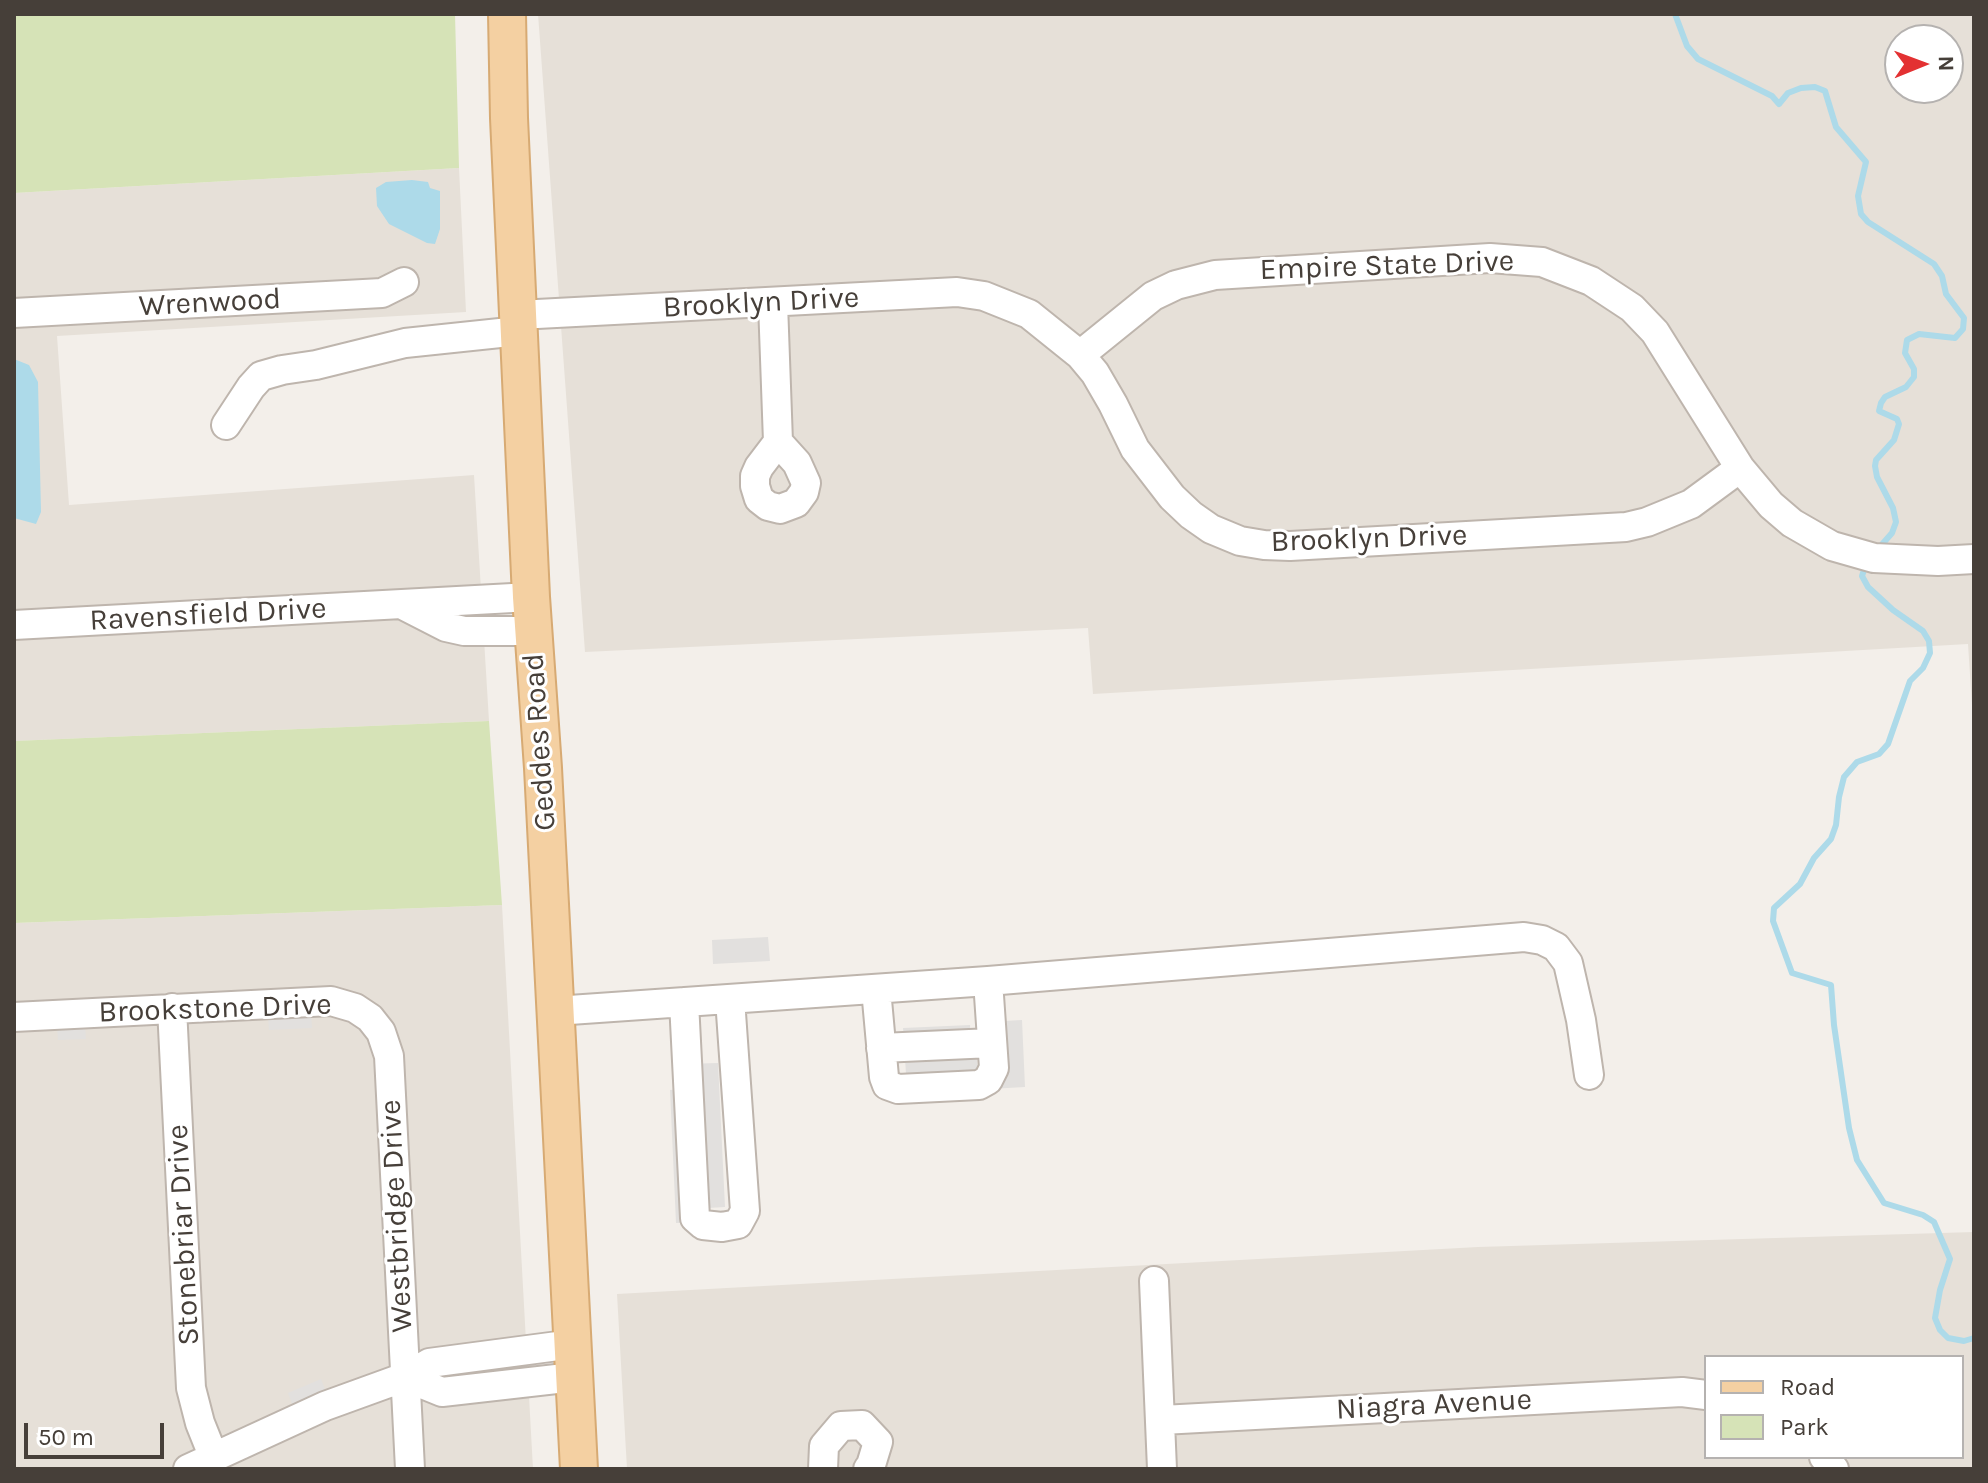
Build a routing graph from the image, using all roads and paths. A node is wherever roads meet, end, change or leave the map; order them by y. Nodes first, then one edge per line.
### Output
1 (507, 14) edge
2 (404, 282) dead end
3 (773, 303) junction
4 (14, 313) edge
5 (518, 323) junction
6 (1080, 355) junction
7 (226, 425) dead end
8 (778, 442) dead end
9 (1740, 468) junction
10 (1974, 559) edge
11 (532, 614) junction
12 (14, 625) edge
13 (988, 981) junction
14 (876, 989) junction
15 (730, 999) junction
16 (684, 1002) junction
17 (172, 1008) junction
18 (555, 1011) junction
19 (14, 1017) edge
20 (992, 1043) junction
21 (881, 1048) junction
22 (389, 1056) joint
23 (1589, 1075) dead end
24 (1154, 1281) dead end
25 (573, 1360) junction
26 (405, 1377) junction
27 (1704, 1395) edge
28 (1162, 1420) junction
29 (214, 1458) junction
30 (188, 1469) edge
31 (410, 1469) edge
32 (579, 1469) edge
33 (823, 1469) edge
34 (868, 1469) edge
35 (1162, 1469) edge

1 - 5 main road, Geddes Road
2 - 4 street, Wrenwood
3 - 5 street, Brooklyn Drive
3 - 6 street, Brooklyn Drive
3 - 8 street
5 - 7 street, Brooklyn Drive
5 - 11 main road, Geddes Road
6 - 9 street, Brooklyn Drive
6 - 9 street, Empire State Drive
9 - 10 street, Empire State Drive
11 - 12 street, Ravensfield Drive
11 - 18 main road, Geddes Road
13 - 14 street
13 - 20 street
13 - 23 street
14 - 15 street
14 - 21 street
15 - 16 street
15 - 16 street
16 - 18 street
17 - 19 street, Brookstone Drive
17 - 22 street, Brookstone Drive
17 - 29 street, Stonebriar Drive
18 - 25 main road, Geddes Road
20 - 21 street
20 - 21 street
22 - 26 street, Westbridge Drive
24 - 28 street
25 - 26 street
25 - 32 main road, Geddes Road
26 - 29 street
26 - 31 street, Westbridge Drive
27 - 28 street, Niagra Avenue
28 - 35 street
29 - 30 street
33 - 34 street

